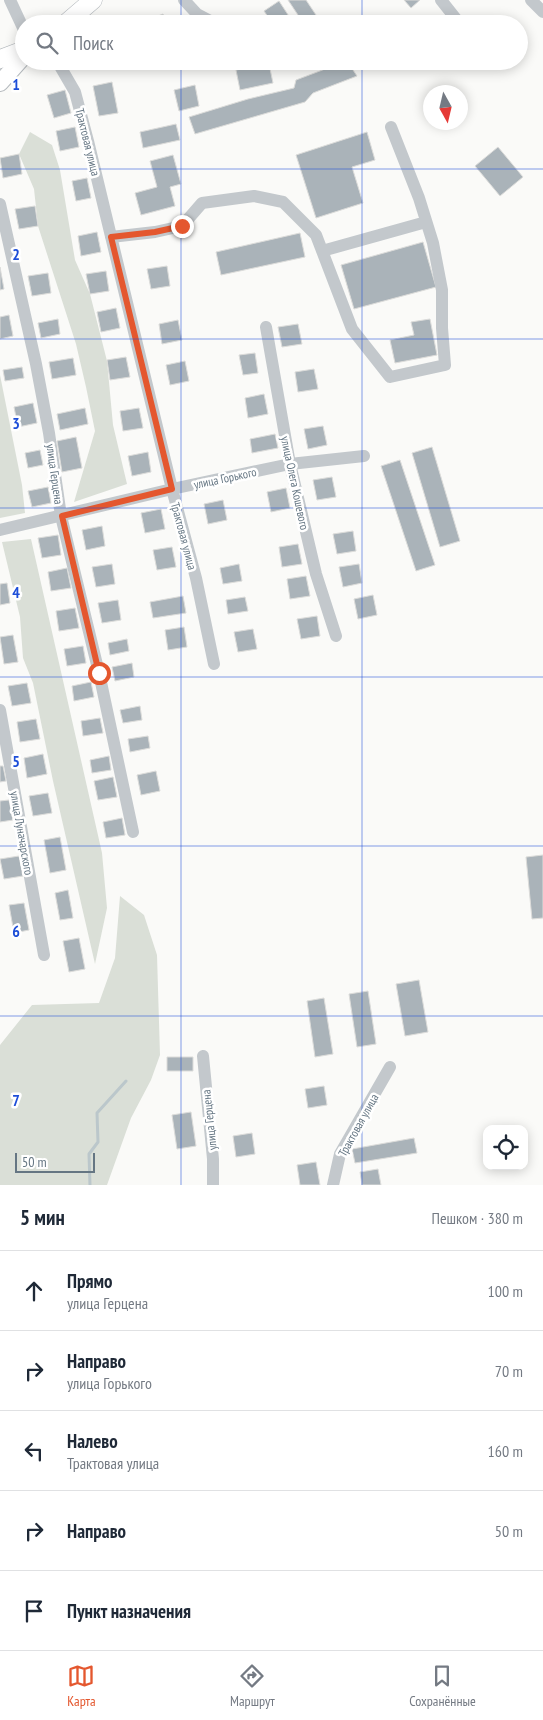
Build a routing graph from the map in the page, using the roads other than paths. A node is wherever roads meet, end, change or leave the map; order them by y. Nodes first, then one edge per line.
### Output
1 (10, 0) edge
2 (93, 0) edge
3 (184, 0) edge
4 (441, 0) edge
5 (531, 0) edge
6 (543, 12) edge
7 (17, 15) edge
8 (76, 15) edge
9 (199, 15) edge
10 (453, 15) edge
11 (15, 53) edge
12 (0, 59) edge
13 (15, 66) edge
14 (63, 70) edge
15 (0, 83) edge
16 (391, 128) dead end
17 (0, 204) edge
18 (426, 222) junction
19 (111, 237) junction
20 (322, 251) junction
21 (266, 327) dead end
22 (364, 456) dead end
23 (290, 464) junction
24 (172, 489) junction
25 (62, 516) junction
26 (0, 530) edge
27 (336, 636) dead end
28 (214, 664) dead end
29 (0, 710) edge
30 (133, 832) dead end
31 (44, 955) dead end
32 (203, 1056) dead end
33 (390, 1067) dead end
34 (213, 1185) edge
35 (333, 1185) edge

1 - 7 street
2 - 8 highway
3 - 9 street
4 - 10 street
5 - 6 street
11 - 12 highway
13 - 15 main road
14 - 19 street, Трактовая улица
16 - 18 street
17 - 25 street, улица Герцена
18 - 20 street
18 - 20 street
19 - 20 street
19 - 24 street, Трактовая улица
21 - 23 street, улица Олега Кошевого
22 - 23 street, улица Горького
23 - 24 street, улица Горького
23 - 27 street, улица Олега Кошевого
24 - 25 street, улица Горького
24 - 28 street, Трактовая улица
25 - 26 street, улица Горького
25 - 30 street, улица Герцена
29 - 31 street, улица Луначарского
32 - 34 street, улица Герцена
33 - 35 street, Трактовая улица

